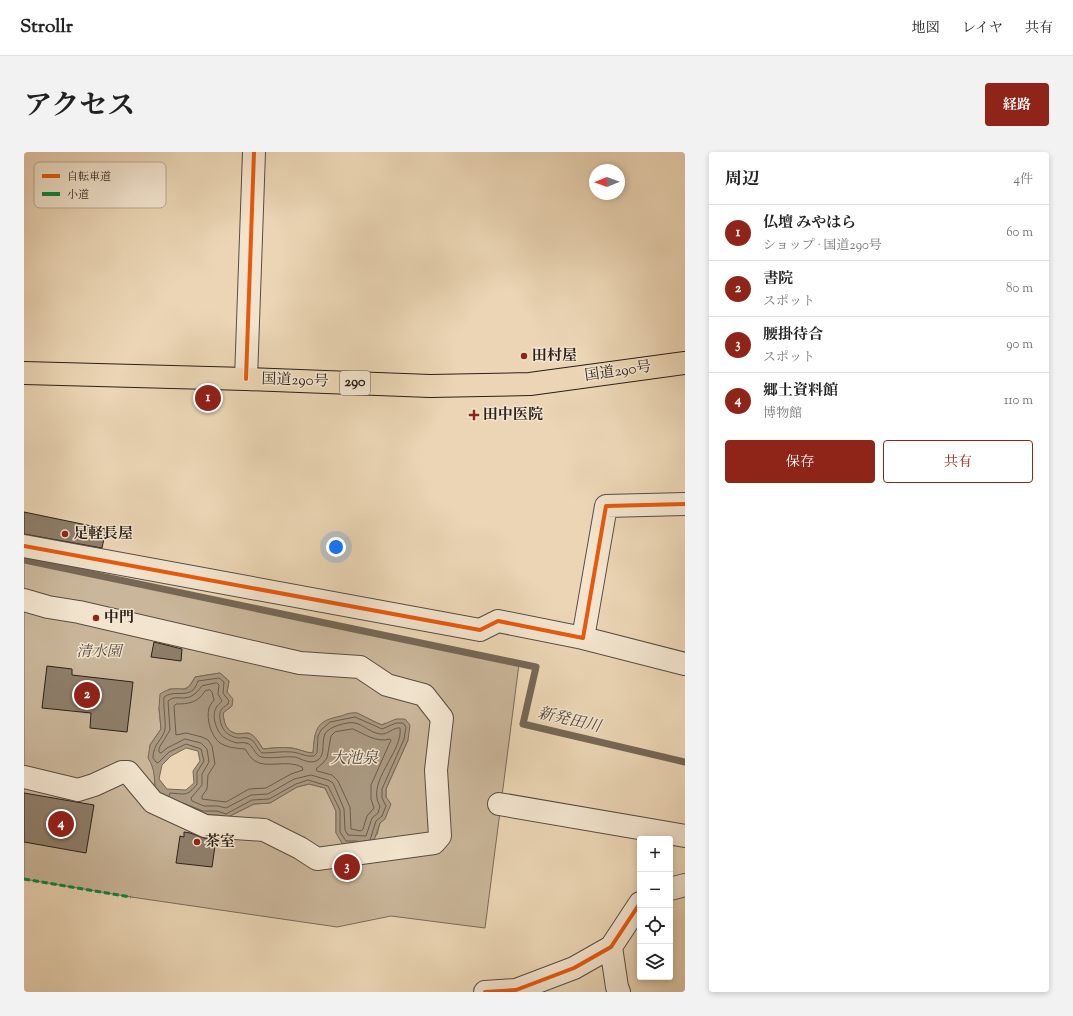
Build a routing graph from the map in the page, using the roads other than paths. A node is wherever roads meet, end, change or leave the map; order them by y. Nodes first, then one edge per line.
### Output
1 (254, 152) edge
2 (685, 363) edge
3 (24, 373) edge
4 (246, 379) junction
5 (685, 504) edge
6 (24, 546) edge
7 (24, 600) edge
8 (583, 638) junction
9 (685, 664) edge
10 (24, 777) edge
11 (499, 804) dead end
12 (685, 836) edge
13 (685, 885) edge
14 (673, 888) edge
15 (637, 908) edge
16 (611, 947) junction
17 (485, 992) edge
18 (619, 992) edge

1 - 4 street
2 - 4 highway, 国道290号 / 290
3 - 4 highway, 国道290号 / 290
5 - 8 street
6 - 8 street
7 - 10 street
8 - 9 street
11 - 12 street
13 - 14 street
15 - 16 street
16 - 17 street
16 - 18 street

